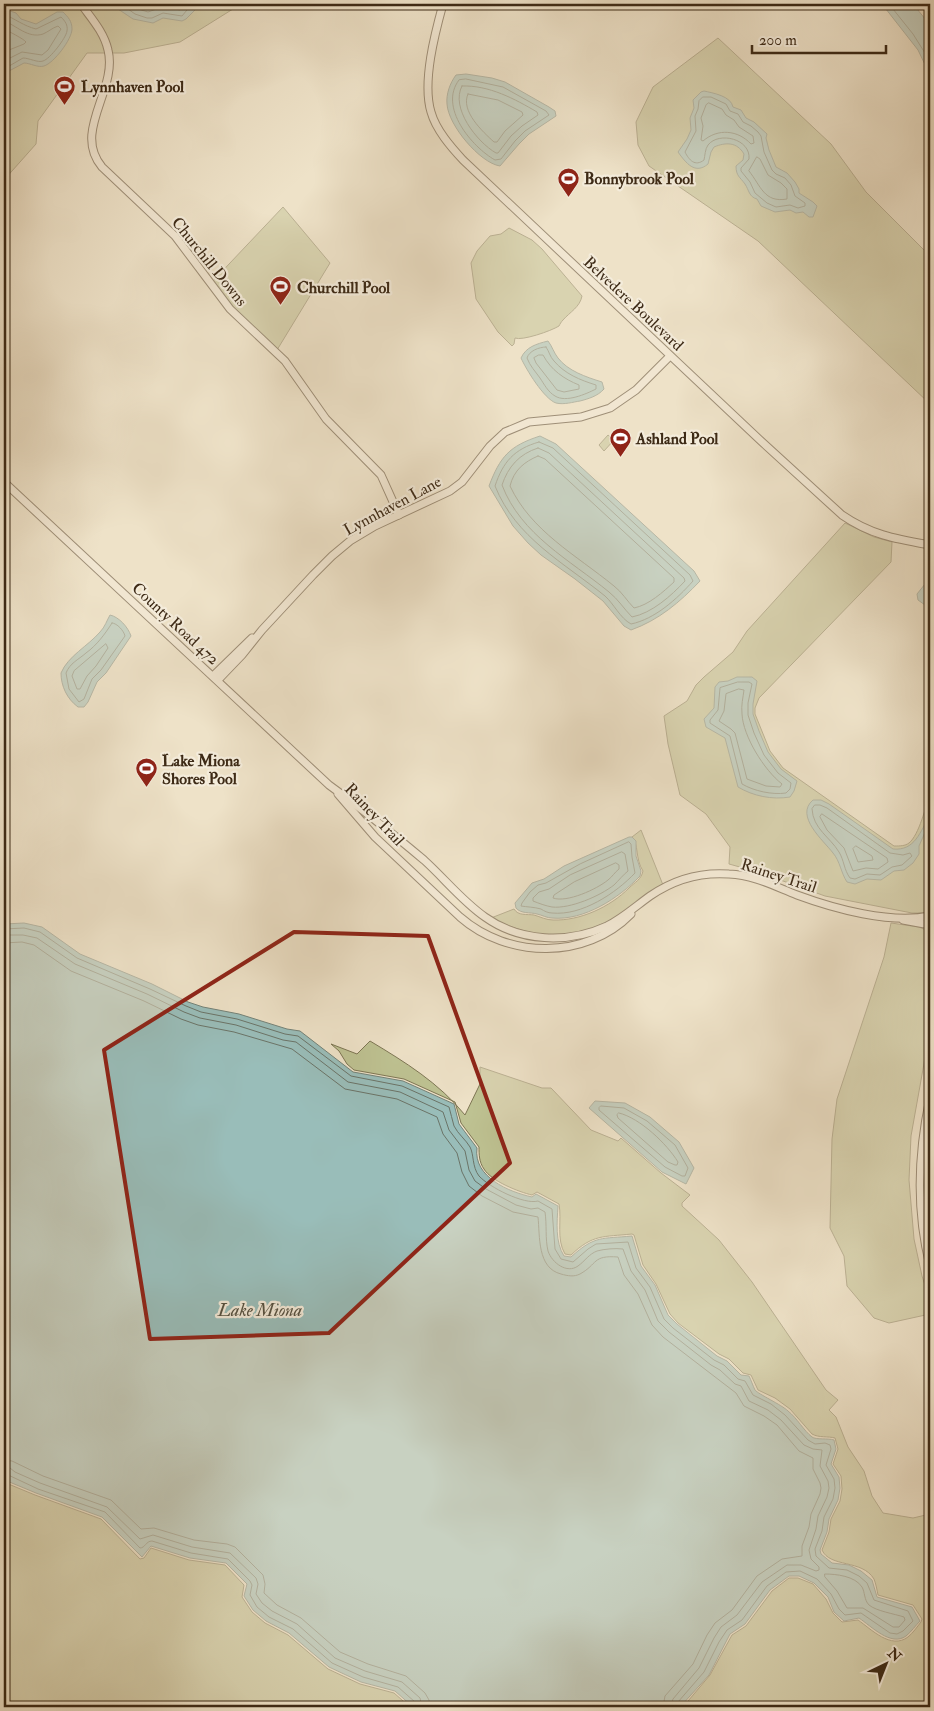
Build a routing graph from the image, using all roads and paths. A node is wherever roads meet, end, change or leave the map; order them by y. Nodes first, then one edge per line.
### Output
1 (80, 4) edge
2 (443, 4) edge
3 (670, 356) junction
4 (4, 482) edge
5 (399, 515) junction
6 (930, 545) edge
7 (216, 678) junction
8 (329, 785) junction
9 (634, 909) junction
10 (930, 916) edge
11 (893, 917) junction
12 (930, 925) edge
13 (930, 1098) edge
14 (930, 1156) edge
15 (930, 1220) edge
16 (930, 1266) edge

1 - 5 street, Churchill Downs
2 - 3 street, Belvedere Boulevard
3 - 5 street, Lynnhaven Lane
3 - 6 street, Belvedere Boulevard
4 - 7 street, County Road 472
5 - 7 street, Lynnhaven Lane
7 - 8 street, County Road 472
8 - 9 street, Rainey Trail
8 - 9 street, Rainey Trail
9 - 11 street, Rainey Trail
10 - 11 street, Rainey Trail
11 - 12 street, Rainey Trail
13 - 16 street
14 - 15 street

